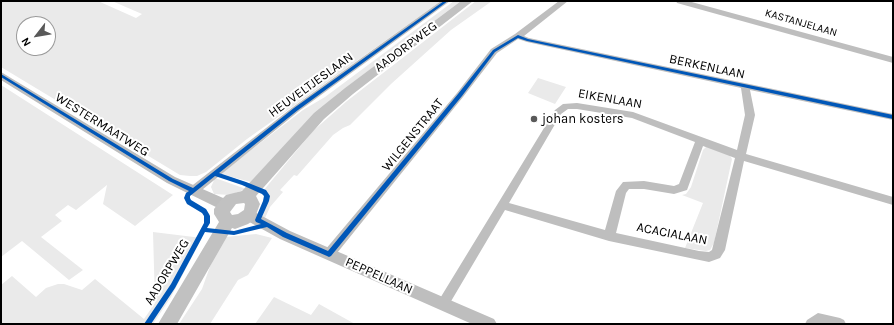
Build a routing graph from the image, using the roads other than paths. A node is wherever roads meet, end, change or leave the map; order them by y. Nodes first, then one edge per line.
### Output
1 (446, 1) edge
2 (468, 1) edge
3 (564, 1) edge
4 (680, 1) edge
5 (518, 36) junction
6 (893, 60) edge
7 (1, 75) edge
8 (745, 86) junction
9 (893, 117) edge
10 (700, 141) junction
11 (742, 156) junction
12 (194, 191) junction
13 (246, 197) junction
14 (893, 201) edge
15 (225, 205) junction
16 (502, 205) junction
17 (249, 214) junction
18 (228, 221) junction
19 (609, 236) junction
20 (329, 254) junction
21 (443, 304) junction
22 (167, 324) edge
23 (489, 324) edge
24 (811, 324) edge
25 (840, 324) edge

1 - 12 street, HEUVELTJESLAAN
2 - 13 main road, AADORPWEG
3 - 5 street, WILGENSTRAAT
4 - 6 street, KASTANJELAAN
5 - 8 street, BERKENLAAN
5 - 20 street, WILGENSTRAAT
7 - 12 street, WESTERMAATWEG
8 - 9 street, BERKENLAAN
8 - 11 street, ACACIALAAN
10 - 11 street, EIKENLAAN
10 - 16 street, EIKENLAAN
10 - 19 street
11 - 14 street, EIKENLAAN
11 - 19 street, ACACIALAAN
12 - 15 street, WESTERMAATWEG
13 - 15 main road
13 - 17 main road
15 - 18 main road
16 - 19 street, ACACIALAAN
16 - 21 street, EIKENLAAN
17 - 18 main road
17 - 20 street, PEPPELLAAN
18 - 22 main road, AADORPWEG
20 - 21 street, PEPPELLAAN
21 - 23 street, PEPPELLAAN
24 - 25 street

